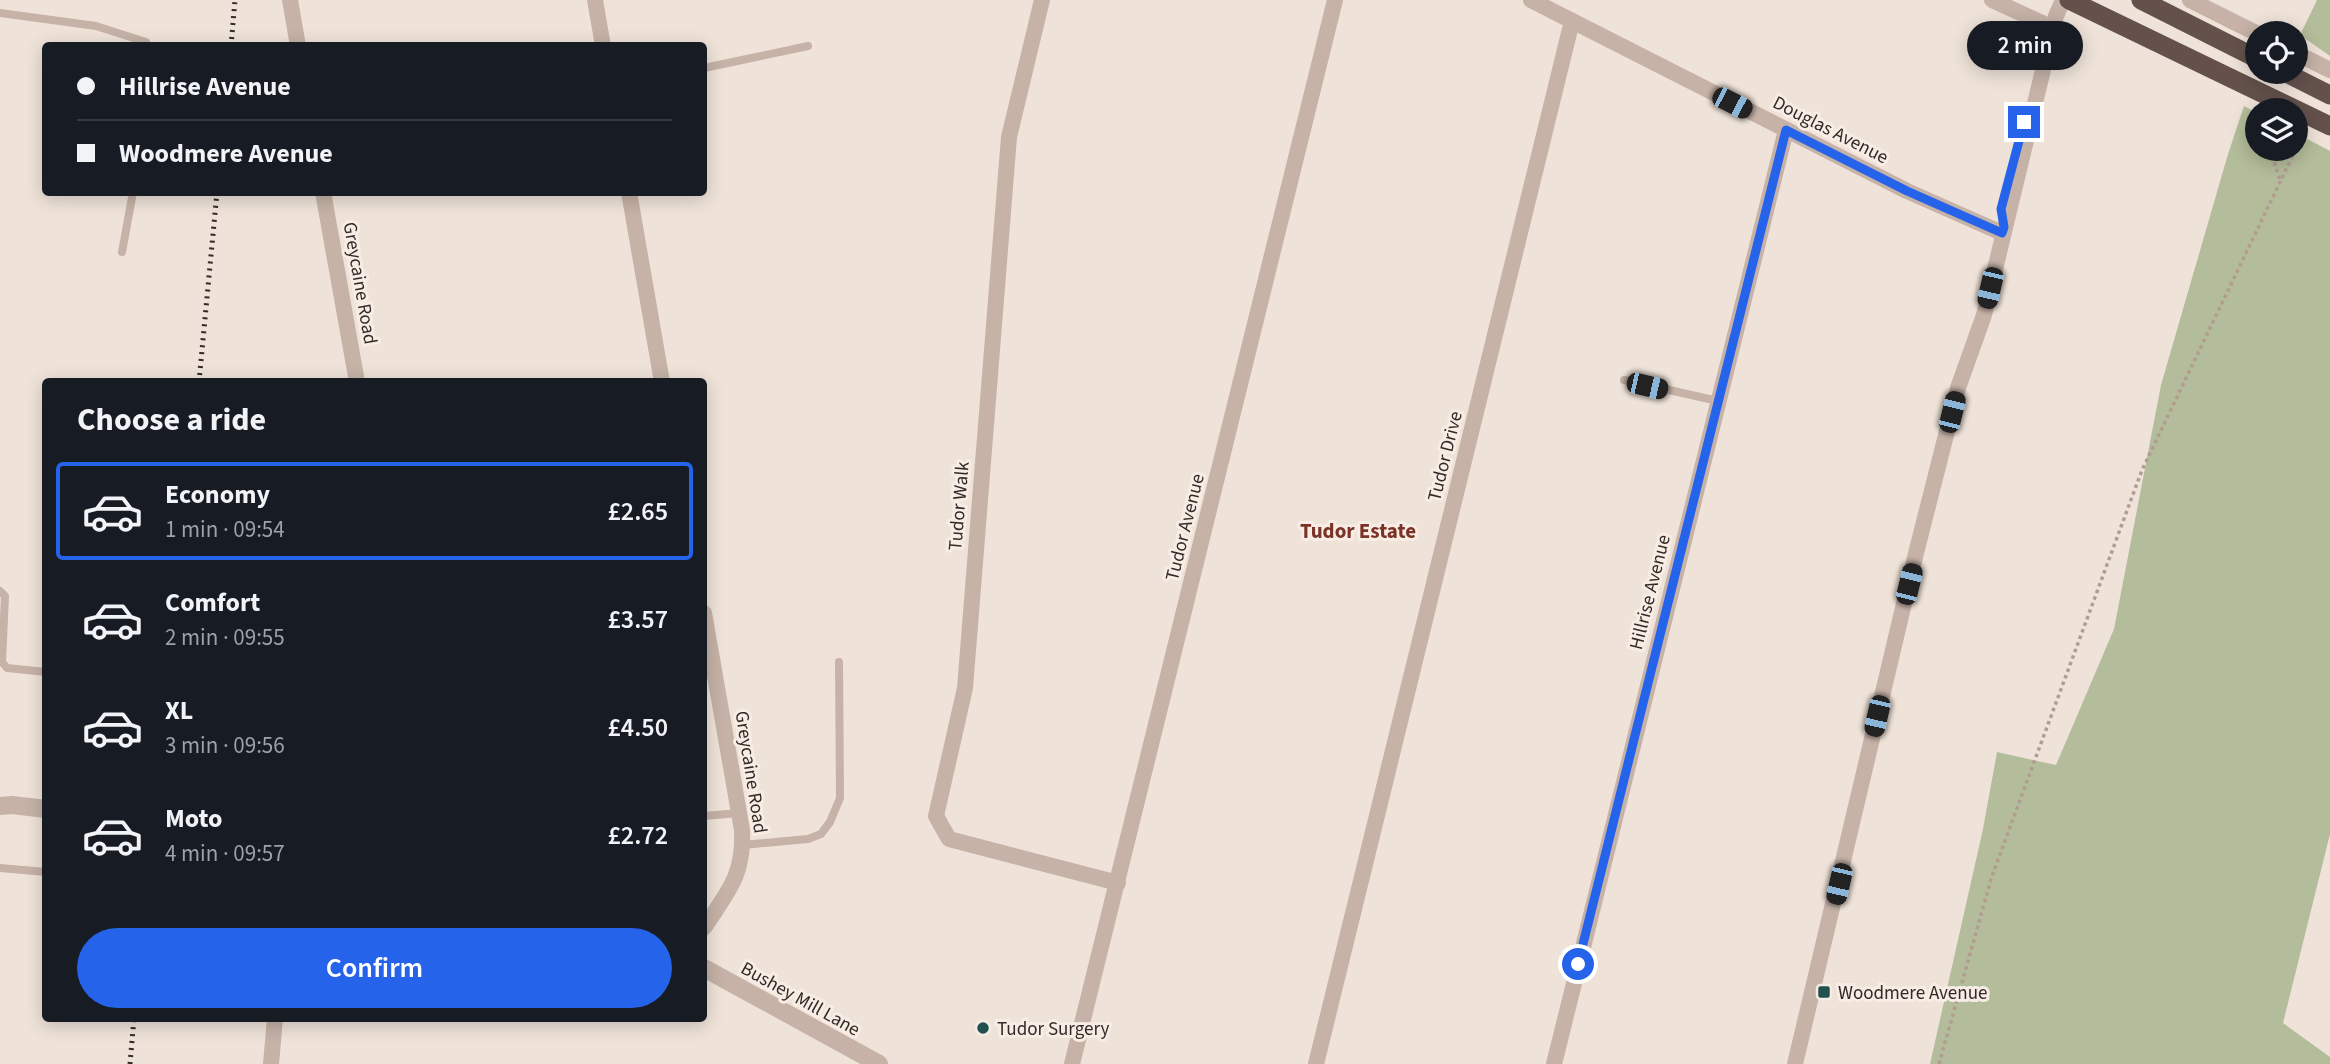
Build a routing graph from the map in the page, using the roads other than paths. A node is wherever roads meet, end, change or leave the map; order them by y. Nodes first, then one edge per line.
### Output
1 (290, 0) edge
2 (595, 0) edge
3 (1042, 0) edge
4 (1335, 0) edge
5 (1531, 0) edge
6 (1992, 0) edge
7 (2063, 0) edge
8 (2068, 0) edge
9 (2141, 0) edge
10 (2190, 0) edge
11 (0, 13) edge
12 (1572, 21) junction
13 (2245, 28) edge
14 (2053, 29) junction
15 (146, 42) edge
16 (297, 42) edge
17 (602, 42) edge
18 (808, 46) dead end
19 (2245, 52) edge
20 (2308, 59) edge
21 (707, 67) edge
22 (2330, 70) edge
23 (2308, 83) edge
24 (2330, 94) edge
25 (2330, 126) edge
26 (1786, 130) junction
27 (132, 196) edge
28 (324, 196) edge
29 (630, 196) edge
30 (2003, 230) junction
31 (122, 252) dead end
32 (356, 378) edge
33 (661, 378) edge
34 (1624, 380) dead end
35 (1718, 401) junction
36 (0, 591) edge
37 (707, 642) edge
38 (839, 662) dead end
39 (42, 672) edge
40 (0, 806) edge
41 (42, 809) edge
42 (739, 813) junction
43 (707, 816) edge
44 (743, 845) junction
45 (0, 868) edge
46 (42, 872) edge
47 (1118, 883) junction
48 (707, 923) edge
49 (707, 970) edge
50 (275, 1022) edge
51 (271, 1064) edge
52 (879, 1064) edge
53 (1073, 1064) edge
54 (1316, 1064) edge
55 (1554, 1064) edge
56 (1795, 1064) edge

1 - 16 street
2 - 17 street
3 - 47 street, Tudor Walk
4 - 47 street, Tudor Avenue
5 - 12 street, Douglas Avenue
6 - 14 street
7 - 14 street
8 - 25 highway
9 - 19 highway
10 - 13 street
11 - 15 lane
12 - 26 street, Douglas Avenue
12 - 54 street, Tudor Drive
14 - 30 street
18 - 21 lane
20 - 22 street
23 - 24 highway
26 - 30 street, Douglas Avenue
26 - 35 street, Hillrise Avenue
27 - 31 lane
28 - 32 street, Greycaine Road
29 - 33 street
30 - 56 street
34 - 35 lane
35 - 55 street, Hillrise Avenue
36 - 39 lane
37 - 42 street, Greycaine Road
38 - 44 lane
40 - 41 street
42 - 43 lane
42 - 44 street, Greycaine Road
44 - 48 street, Greycaine Road
45 - 46 lane
47 - 53 street, Tudor Avenue
49 - 52 street, Bushey Mill Lane
50 - 51 street

